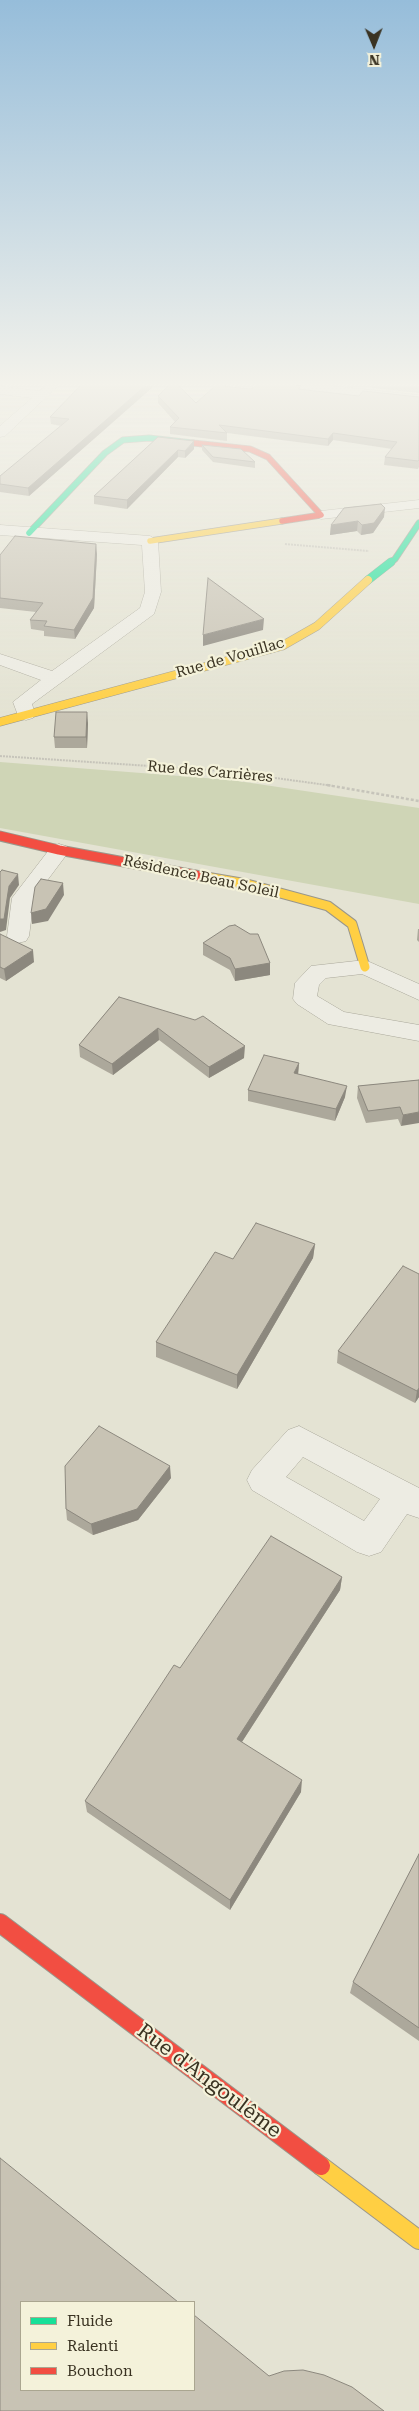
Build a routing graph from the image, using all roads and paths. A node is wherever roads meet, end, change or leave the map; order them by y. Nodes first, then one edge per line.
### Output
1 (61, 499) edge
2 (307, 499) edge
3 (419, 504) edge
4 (321, 515) junction
5 (419, 523) edge
6 (0, 530) edge
7 (29, 533) junction
8 (150, 541) junction
9 (284, 544) dead end
10 (399, 554) junction
11 (0, 658) edge
12 (54, 678) junction
13 (26, 714) junction
14 (0, 722) edge
15 (0, 756) edge
16 (419, 801) edge
17 (0, 836) edge
18 (59, 850) junction
19 (18, 936) dead end
20 (365, 967) junction
21 (419, 993) edge
22 (419, 1033) edge
23 (0, 1923) edge
24 (419, 2240) edge

1 - 7 street
2 - 4 street
3 - 4 street
4 - 8 street
5 - 10 street, Rue de Vouillac
6 - 7 street
7 - 8 street
8 - 12 street
9 - 10 path
10 - 13 street, Rue de Vouillac
11 - 12 street
12 - 13 street
13 - 14 street, Rue de Vouillac
15 - 16 path, Rue des Carrières
17 - 18 street, Résidence Beau Soleil
18 - 19 street
18 - 20 street, Résidence Beau Soleil
20 - 21 street
20 - 22 street
23 - 24 street, Rue d'Angoulême

